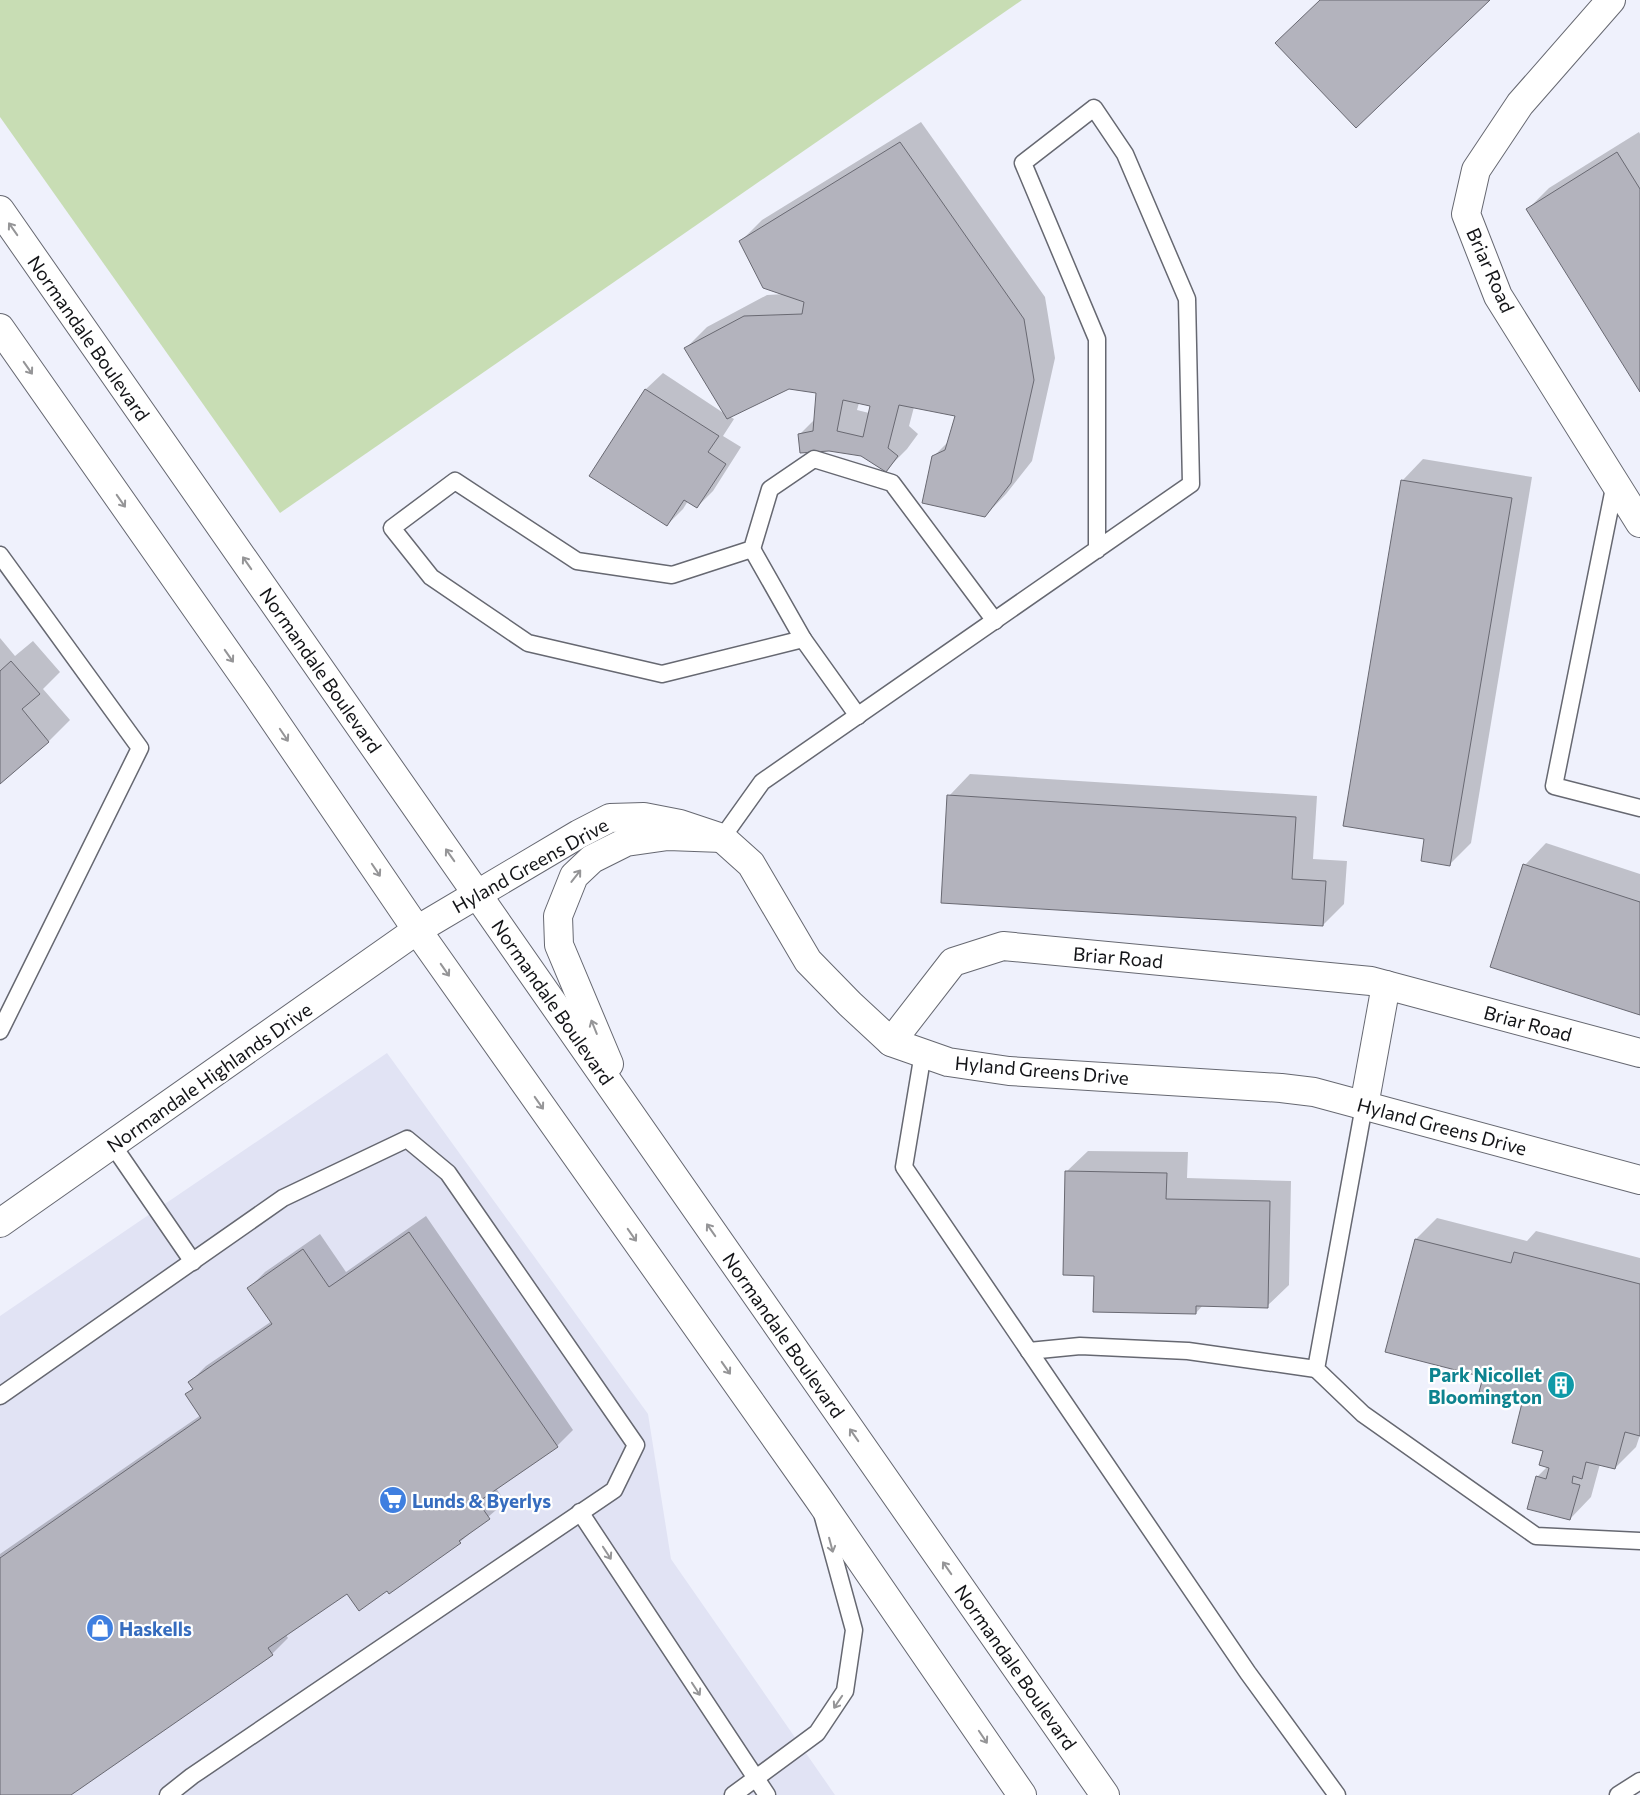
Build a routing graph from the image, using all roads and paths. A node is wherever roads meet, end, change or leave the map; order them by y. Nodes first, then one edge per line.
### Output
1 (1611, 0) edge
2 (0, 210) edge
3 (0, 328) edge
4 (1615, 484) junction
5 (1640, 523) edge
6 (752, 549) junction
7 (1097, 550) junction
8 (0, 555) edge
9 (995, 621) junction
10 (803, 639) junction
11 (858, 716) junction
12 (1640, 808) edge
13 (722, 838) junction
14 (478, 894) junction
15 (417, 930) junction
16 (1386, 985) junction
17 (0, 1031) edge
18 (891, 1042) junction
19 (923, 1053) junction
20 (1640, 1053) edge
21 (624, 1105) junction
22 (1364, 1106) junction
23 (112, 1144) junction
24 (1640, 1180) edge
25 (0, 1223) edge
26 (193, 1262) junction
27 (1029, 1351) junction
28 (1316, 1369) junction
29 (0, 1396) edge
30 (818, 1498) junction
31 (580, 1512) junction
32 (1640, 1541) edge
33 (756, 1779) junction
34 (1640, 1782) edge
35 (168, 1795) edge
36 (733, 1795) edge
37 (767, 1795) edge
38 (1022, 1795) edge
39 (1105, 1795) edge
40 (1337, 1795) edge
41 (1618, 1795) edge

1 - 4 main road, Briar Road
14 -> 2 main road, Normandale Boulevard
3 -> 15 main road
4 - 5 main road, Briar Road
4 - 12 lane
6 - 9 lane
6 - 10 lane
6 - 10 lane
7 - 7 lane
7 - 9 lane
8 - 17 lane
9 - 11 lane
10 - 11 lane
11 - 13 lane
13 - 14 main road, Hyland Greens Drive
13 - 18 main road, Hyland Greens Drive
21 -> 13 main road
14 - 15 main road, Hyland Greens Drive
14 - 21 main road, Normandale Boulevard
15 - 23 main road, Normandale Highlands Drive
15 -> 30 main road
16 - 18 main road, Briar Road
16 - 20 main road, Briar Road
16 - 22 main road
18 - 19 main road, Hyland Greens Drive
19 - 22 main road, Hyland Greens Drive
19 - 27 lane
39 -> 21 main road, Normandale Boulevard
22 - 24 main road, Hyland Greens Drive
22 - 28 lane
23 - 25 main road, Normandale Highlands Drive
23 - 26 lane
26 - 29 lane
26 - 31 lane
27 - 28 lane
27 - 40 lane
28 - 32 lane
30 -> 33 lane
30 -> 38 main road
31 -> 33 lane
31 - 35 lane
33 - 36 lane
33 - 37 lane
34 - 41 lane

